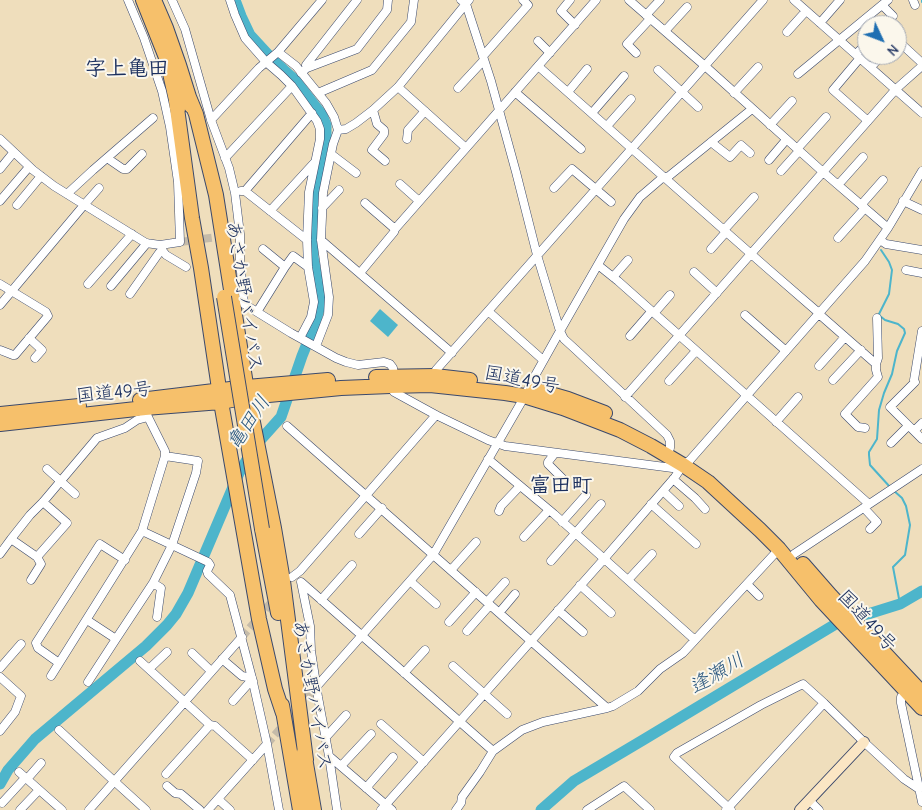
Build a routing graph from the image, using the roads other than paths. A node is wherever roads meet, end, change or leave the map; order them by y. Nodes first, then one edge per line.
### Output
1 (128, 0) edge
2 (143, 0) edge
3 (172, 0) edge
4 (230, 0) edge
5 (322, 0) edge
6 (357, 0) edge
7 (388, 0) edge
8 (414, 0) edge
9 (523, 0) edge
10 (570, 0) edge
11 (596, 0) edge
12 (629, 0) edge
13 (660, 0) edge
14 (763, 0) edge
15 (794, 0) edge
16 (840, 0) edge
17 (465, 1) edge
18 (885, 3) edge
19 (687, 7) dead end
20 (155, 10) edge
21 (806, 11) junction
22 (891, 15) edge
23 (648, 17) junction
24 (820, 23) junction
25 (575, 25) junction
26 (665, 31) junction
27 (786, 32) dead end
28 (839, 40) junction
29 (538, 41) dead end
30 (907, 50) edge
31 (278, 52) junction
32 (550, 52) junction
33 (636, 53) dead end
34 (857, 55) edge
35 (857, 57) edge
36 (484, 58) junction
37 (266, 62) junction
38 (869, 65) edge
39 (922, 65) edge
40 (538, 66) junction
41 (705, 66) junction
42 (758, 67) dead end
43 (871, 67) joint
44 (587, 69) dead end
45 (304, 70) junction
46 (658, 70) dead end
47 (798, 74) dead end
48 (624, 76) dead end
49 (292, 86) junction
50 (398, 87) junction
51 (458, 88) dead end
52 (896, 89) junction
53 (515, 92) junction
54 (568, 92) junction
55 (682, 92) junction
56 (318, 93) junction
57 (734, 93) junction
58 (183, 99) junction
59 (631, 99) dead end
60 (792, 101) dead end
61 (698, 107) dead end
62 (500, 109) junction
63 (752, 109) junction
64 (373, 110) junction
65 (425, 111) junction
66 (312, 113) junction
67 (592, 113) junction
68 (922, 113) edge
69 (826, 117) dead end
70 (153, 118) dead end
71 (211, 120) junction
72 (868, 121) junction
73 (770, 125) junction
74 (607, 126) junction
75 (338, 130) junction
76 (0, 139) edge
77 (407, 139) dead end
78 (786, 140) junction
79 (712, 142) junction
80 (466, 148) junction
81 (632, 148) junction
82 (581, 149) dead end
83 (798, 150) junction
84 (13, 153) junction
85 (750, 153) dead end
86 (142, 154) dead end
87 (331, 154) junction
88 (863, 157) dead end
89 (107, 158) junction
90 (225, 158) junction
91 (769, 160) dead end
92 (385, 161) dead end
93 (314, 163) junction
94 (29, 167) junction
95 (0, 168) edge
96 (781, 171) dead end
97 (922, 171) edge
98 (824, 172) junction
99 (356, 173) dead end
100 (41, 176) junction
101 (665, 178) junction
102 (883, 180) dead end
103 (400, 184) dead end
104 (838, 185) junction
105 (99, 188) dead end
106 (554, 188) dead end
107 (245, 190) junction
108 (339, 190) dead end
109 (596, 190) junction
110 (235, 192) junction
111 (67, 194) junction
112 (754, 197) dead end
113 (0, 201) edge
114 (420, 201) junction
115 (904, 201) junction
116 (611, 202) dead end
117 (365, 203) dead end
118 (17, 205) dead end
119 (84, 205) junction
120 (863, 206) junction
121 (322, 208) junction
122 (922, 210) edge
123 (270, 211) junction
124 (888, 228) junction
125 (395, 229) junction
126 (725, 231) junction
127 (132, 234) junction
128 (838, 238) dead end
129 (307, 240) junction
130 (321, 240) junction
131 (880, 240) junction
132 (147, 243) junction
133 (162, 248) junction
134 (263, 249) dead end
135 (711, 249) dead end
136 (922, 250) edge
137 (751, 254) junction
138 (537, 255) junction
139 (628, 260) dead end
140 (598, 265) junction
141 (186, 267) dead end
142 (285, 267) junction
143 (308, 267) junction
144 (906, 270) dead end
145 (694, 272) dead end
146 (360, 273) junction
147 (922, 273) edge
148 (613, 277) junction
149 (0, 284) edge
150 (88, 284) dead end
151 (112, 286) dead end
152 (12, 291) junction
153 (717, 293) junction
154 (130, 294) dead end
155 (670, 295) dead end
156 (244, 304) junction
157 (0, 305) edge
158 (488, 311) junction
159 (258, 312) junction
160 (653, 312) junction
161 (819, 314) junction
162 (745, 315) dead end
163 (877, 318) dead end
164 (560, 330) junction
165 (238, 331) junction
166 (922, 331) edge
167 (630, 336) dead end
168 (680, 336) junction
169 (845, 337) junction
170 (29, 338) junction
171 (302, 338) junction
172 (316, 346) junction
173 (0, 350) edge
174 (861, 350) junction
175 (696, 351) junction
176 (786, 351) junction
177 (452, 353) junction
178 (35, 358) dead end
179 (543, 360) junction
180 (876, 364) junction
181 (819, 366) dead end
182 (435, 376) junction
183 (833, 380) dead end
184 (392, 381) junction
185 (669, 381) dead end
186 (248, 392) junction
187 (527, 392) junction
188 (220, 396) junction
189 (747, 396) junction
190 (625, 397) junction
191 (798, 397) dead end
192 (146, 412) junction
193 (0, 414) edge
194 (436, 415) junction
195 (776, 422) junction
196 (922, 423) edge
197 (0, 424) edge
198 (287, 426) dead end
199 (865, 428) dead end
200 (911, 428) junction
201 (922, 439) edge
202 (891, 443) dead end
203 (496, 444) junction
204 (670, 448) junction
205 (554, 452) junction
206 (165, 456) junction
207 (488, 458) junction
208 (684, 465) junction
209 (47, 469) dead end
210 (922, 469) edge
211 (673, 479) junction
212 (60, 481) junction
213 (566, 481) dead end
214 (520, 486) junction
215 (663, 491) junction
216 (75, 494) dead end
217 (366, 495) junction
218 (586, 495) dead end
219 (43, 502) junction
220 (601, 504) dead end
221 (651, 504) junction
222 (680, 506) dead end
223 (866, 506) junction
224 (382, 508) junction
225 (704, 509) dead end
226 (549, 510) junction
227 (499, 512) dead end
228 (562, 522) junction
229 (258, 529) junction
230 (870, 529) dead end
231 (142, 531) junction
232 (575, 533) junction
233 (358, 534) dead end
234 (11, 538) junction
235 (524, 538) dead end
236 (476, 542) dead end
237 (696, 544) dead end
238 (172, 545) junction
239 (779, 549) junction
240 (0, 554) edge
241 (652, 554) dead end
242 (794, 554) junction
243 (433, 555) junction
244 (38, 557) junction
245 (604, 559) junction
246 (125, 560) junction
247 (551, 561) dead end
248 (352, 565) dead end
249 (451, 570) junction
250 (300, 571) junction
251 (292, 577) dead end
252 (31, 580) dead end
253 (628, 580) junction
254 (410, 581) junction
255 (301, 582) junction
256 (505, 582) dead end
257 (153, 583) junction
258 (747, 584) junction
259 (580, 585) junction
260 (476, 592) junction
261 (515, 594) dead end
262 (759, 596) dead end
263 (826, 598) junction
264 (321, 600) junction
265 (436, 604) dead end
266 (488, 604) junction
267 (558, 610) junction
268 (498, 613) junction
269 (611, 613) dead end
270 (157, 617) dead end
271 (87, 620) junction
272 (449, 622) dead end
273 (467, 631) dead end
274 (582, 632) dead end
275 (362, 636) junction
276 (242, 637) junction
277 (116, 639) junction
278 (695, 640) junction
279 (530, 641) junction
280 (20, 644) dead end
281 (425, 650) dead end
282 (166, 652) dead end
283 (192, 653) dead end
284 (222, 659) junction
285 (140, 661) dead end
286 (59, 663) junction
287 (453, 666) dead end
288 (0, 668) edge
289 (149, 669) junction
290 (211, 671) junction
291 (404, 673) junction
292 (51, 676) dead end
293 (0, 677) edge
294 (253, 680) junction
295 (88, 682) dead end
296 (317, 686) junction
297 (913, 689) edge
298 (484, 693) junction
299 (185, 701) junction
300 (233, 701) dead end
301 (824, 703) junction
302 (607, 708) junction
303 (922, 708) edge
304 (283, 713) junction
305 (507, 714) dead end
306 (346, 715) dead end
307 (459, 722) junction
308 (381, 724) dead end
309 (210, 725) junction
310 (60, 730) dead end
311 (0, 731) edge
312 (370, 734) dead end
313 (326, 737) junction
314 (864, 742) junction
315 (267, 744) junction
316 (493, 751) junction
317 (329, 756) junction
318 (393, 757) dead end
319 (253, 760) junction
320 (306, 760) junction
321 (424, 762) junction
322 (41, 763) dead end
323 (341, 766) junction
324 (166, 774) dead end
325 (24, 776) junction
326 (114, 781) junction
327 (167, 786) dead end
328 (366, 788) junction
329 (919, 788) junction
330 (39, 790) junction
331 (218, 799) junction
332 (809, 800) junction
333 (922, 802) edge
334 (2, 803) dead end
335 (386, 808) edge
336 (728, 809) edge
337 (20, 810) edge
338 (62, 810) edge
339 (88, 810) edge
340 (146, 810) edge
341 (200, 810) edge
342 (208, 810) edge
343 (230, 810) edge
344 (279, 810) edge
345 (300, 810) edge
346 (314, 810) edge
347 (337, 810) edge
348 (456, 810) edge
349 (587, 810) edge
350 (650, 810) edge
351 (800, 810) edge
352 (819, 810) edge

1 - 133 street
2 - 20 highway, あさか野バイパス
3 - 71 street
4 - 37 street
5 - 31 street
6 - 45 street
7 - 45 street
8 - 56 street
9 - 36 street
10 - 25 street
11 - 25 street
12 - 23 street
13 - 23 street
14 - 41 street
15 - 21 street
16 - 24 street
17 - 36 street
17 - 50 street
18 - 22 street
18 - 28 street
19 - 26 street
20 - 58 highway, あさか野バイパス
21 - 24 street
21 - 27 street
23 - 26 street
23 - 33 street
24 - 28 street
25 - 32 street
26 - 41 street
28 - 34 street
28 - 47 street
29 - 32 street
30 - 39 street
31 - 37 street
31 - 45 street
32 - 40 street
35 - 72 street
36 - 51 street
36 - 62 street
37 - 49 street
37 - 71 street
38 - 43 street
39 - 52 street
40 - 53 street
40 - 54 street
41 - 55 street
41 - 57 street
42 - 57 street
43 - 52 street
44 - 54 street
45 - 56 street
46 - 55 street
48 - 67 street
49 - 66 street
49 - 90 street
50 - 64 street
50 - 65 street
52 - 68 street
52 - 72 street
53 - 62 street
53 - 82 street
54 - 67 street
55 - 61 street
55 - 81 street
56 - 75 street
57 - 63 street
58 - 165 highway
58 - 188 highway
58 - 229 highway, あさか野バイパス
59 - 74 street
60 - 73 street
62 - 80 street
62 - 138 street
63 - 73 street
63 - 79 street
64 - 75 street
64 - 92 street
65 - 77 street
65 - 80 street
66 - 93 street
66 - 107 street
67 - 74 street
69 - 83 street
70 - 89 street
71 - 90 street
72 - 98 street
73 - 78 street
74 - 81 street
75 - 87 street
76 - 84 street
78 - 83 street
78 - 91 street
79 - 85 street
79 - 101 street
80 - 114 street
81 - 101 street
81 - 109 street
83 - 96 street
83 - 98 street
84 - 94 street
84 - 95 street
86 - 89 street
87 - 99 street
87 - 121 street
88 - 104 street
89 - 111 street
90 - 110 street
93 - 123 street
93 - 129 street
94 - 100 street
94 - 113 street
97 - 115 street
98 - 104 street
98 - 137 street
100 - 111 street
100 - 118 street
101 - 126 street
101 - 140 street
102 - 120 street
103 - 114 street
104 - 120 street
105 - 119 street
106 - 109 street
107 - 110 street
107 - 123 street
108 - 121 street
109 - 116 street
109 - 138 street
110 - 156 street
111 - 119 street
112 - 126 street
114 - 125 street
115 - 122 street
115 - 124 street
117 - 125 street
119 - 127 street
119 - 152 street
120 - 124 street
120 - 128 street
121 - 130 street
123 - 129 street
124 - 131 street
125 - 146 street
126 - 135 street
126 - 137 street
127 - 132 street
127 - 150 street
129 - 143 street
130 - 146 street
130 - 172 street
131 - 136 street
131 - 161 street
132 - 133 street
132 - 151 street
133 - 141 street
133 - 154 street
134 - 142 street
137 - 153 street
137 - 161 street
138 - 158 street
138 - 164 street
139 - 148 street
140 - 148 street
140 - 164 street
142 - 143 street
142 - 159 street
143 - 171 street
144 - 147 street
145 - 153 street
146 - 177 street
148 - 160 street
149 - 152 street
152 - 157 street
152 - 170 street
153 - 168 street
155 - 160 street
156 - 159 street
156 - 165 street
158 - 177 street
158 - 179 street
159 - 171 street
160 - 167 street
160 - 168 street
161 - 169 street
161 - 176 street
162 - 176 street
163 - 180 street
164 - 179 street
164 - 190 street
165 - 186 highway
166 - 200 street
168 - 175 street
168 - 190 street
169 - 174 street
169 - 181 street
170 - 173 street
170 - 178 street
171 - 172 street
172 - 184 street
174 - 180 street
174 - 183 street
175 - 185 street
175 - 189 street
176 - 189 street
177 - 182 street
179 - 187 street
180 - 199 street
182 - 184 highway, 国道49号
182 - 187 highway, 国道49号
184 - 186 highway, 国道49号
184 - 187 highway, 国道49号
184 - 194 street
186 - 188 highway, 国道49号
186 - 320 highway
187 - 203 street
187 - 204 highway, 国道49号
187 - 208 highway, 国道49号
188 - 192 highway, 国道49号
188 - 193 highway, 国道49号
188 - 304 highway
189 - 195 street
189 - 208 street
190 - 204 street
191 - 195 street
192 - 197 highway, 国道49号
192 - 206 street
192 - 212 street
194 - 203 street
194 - 217 street
195 - 223 street
196 - 200 street
198 - 217 street
200 - 201 street
200 - 202 street
203 - 205 street
203 - 207 street
204 - 208 highway, 国道49号
205 - 208 street
205 - 213 street
206 - 231 street
206 - 238 street
207 - 214 street
207 - 243 street
208 - 211 street
208 - 239 highway, 国道49号
208 - 242 highway, 国道49号
209 - 212 street
210 - 223 street
211 - 215 street
211 - 225 street
212 - 216 street
212 - 219 street
214 - 226 street
214 - 227 street
215 - 221 street
215 - 222 street
217 - 224 street
217 - 250 street
218 - 228 street
219 - 234 street
219 - 244 street
220 - 232 street
221 - 237 street
221 - 245 street
223 - 230 street
223 - 242 street
224 - 233 street
224 - 243 street
226 - 228 street
226 - 235 street
228 - 232 street
229 - 304 highway, あさか野バイパス
229 - 320 highway, あさか野バイパス
231 - 238 street
231 - 246 street
232 - 245 street
232 - 247 street
234 - 240 street
234 - 244 street
236 - 249 street
238 - 257 street
238 - 276 street
239 - 258 street
239 - 263 highway, 国道49号
241 - 253 street
242 - 263 highway, 国道49号
243 - 249 street
243 - 254 street
244 - 252 street
245 - 253 street
245 - 259 street
246 - 271 street
246 - 286 street
248 - 264 street
249 - 260 street
250 - 251 street
250 - 255 street
253 - 278 street
254 - 265 street
254 - 275 street
255 - 264 street
255 - 296 street
256 - 266 street
257 - 270 street
257 - 277 street
258 - 262 street
258 - 278 street
259 - 267 street
259 - 269 street
260 - 266 street
260 - 272 street
261 - 268 street
263 - 297 highway, 国道49号
264 - 275 street
266 - 268 street
266 - 273 street
267 - 274 street
267 - 279 street
268 - 279 street
271 - 277 street
271 - 286 street
275 - 291 street
275 - 296 street
276 - 284 street
276 - 294 street
277 - 295 street
278 - 302 street
279 - 298 street
279 - 302 street
280 - 288 street
281 - 291 street
282 - 289 street
283 - 290 street
284 - 290 street
284 - 294 street
285 - 289 street
286 - 292 street
287 - 298 street
289 - 299 street
290 - 299 street
291 - 307 street
293 - 311 street
294 - 300 street
294 - 315 street
296 - 313 street
297 - 303 highway, 国道49号
297 - 329 street
298 - 305 street
298 - 307 street
299 - 309 street
299 - 326 street
301 - 314 street
301 - 336 street
301 - 336 street
302 - 316 street
304 - 345 highway, あさか野バイパス
306 - 313 street
307 - 316 street
307 - 321 street
308 - 321 street
309 - 319 street
309 - 324 street
310 - 326 street
312 - 323 street
313 - 317 street
314 - 329 street
314 - 332 street
315 - 319 street
315 - 344 street
316 - 348 street
317 - 323 street
317 - 347 street
318 - 328 street
319 - 331 street
320 - 346 highway, あさか野バイパス
321 - 335 street
322 - 325 street
323 - 328 street
325 - 330 street
325 - 334 street
326 - 339 street
326 - 340 street
327 - 341 street
328 - 335 street
329 - 333 street
330 - 337 street
330 - 338 street
331 - 342 street
331 - 343 street
332 - 351 street
332 - 352 street
349 - 350 street

